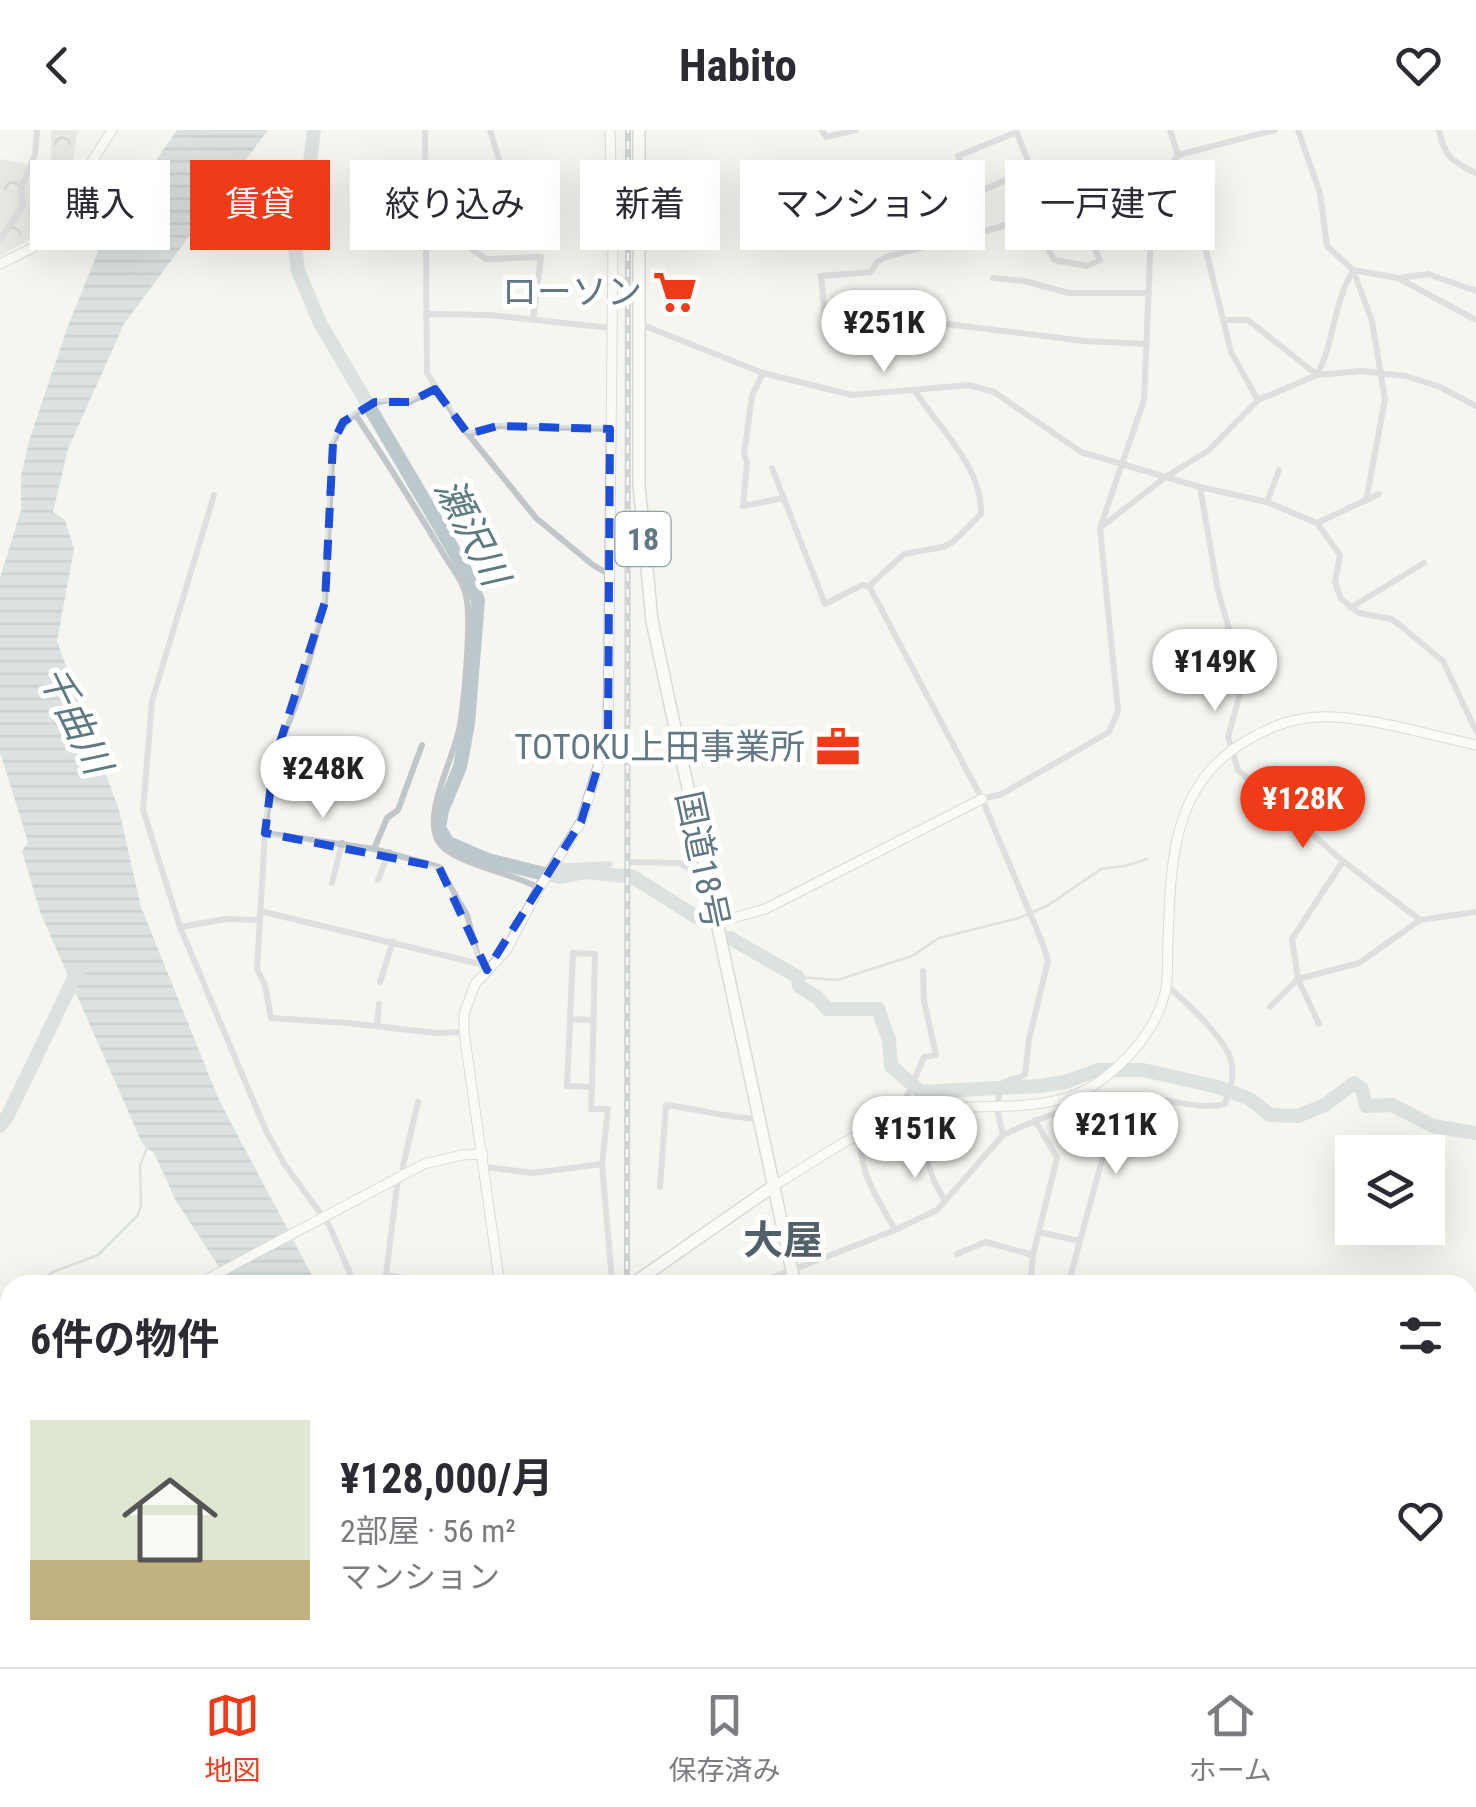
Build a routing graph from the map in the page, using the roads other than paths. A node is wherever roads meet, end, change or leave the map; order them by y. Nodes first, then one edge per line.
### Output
1 (37, 130) edge
2 (112, 130) edge
3 (425, 130) edge
4 (490, 130) edge
5 (610, 130) edge
6 (639, 130) edge
7 (822, 130) edge
8 (856, 130) edge
9 (1170, 130) edge
10 (1275, 130) edge
11 (1298, 130) edge
12 (1439, 130) edge
13 (1016, 131) edge
14 (1178, 155) junction
15 (1027, 160) edge
16 (1175, 160) edge
17 (1476, 173) edge
18 (1005, 180) edge
19 (1005, 223) edge
20 (0, 240) edge
21 (1049, 250) edge
22 (1095, 250) edge
23 (1150, 250) edge
24 (1206, 250) edge
25 (0, 264) edge
26 (1354, 270) junction
27 (992, 278) dead end
28 (1398, 278) junction
29 (1476, 291) edge
30 (1147, 293) junction
31 (426, 314) junction
32 (533, 320) junction
33 (1224, 320) junction
34 (1476, 320) edge
35 (640, 324) junction
36 (611, 328) junction
37 (1147, 344) junction
38 (1380, 371) junction
39 (763, 373) junction
40 (1317, 374) junction
41 (435, 389) junction
42 (915, 391) junction
43 (1258, 400) junction
44 (1476, 406) edge
45 (358, 413) junction
46 (610, 429) junction
47 (468, 434) junction
48 (1123, 463) junction
49 (772, 468) dead end
50 (1279, 470) dead end
51 (1166, 476) junction
52 (1200, 487) junction
53 (214, 494) dead end
54 (1380, 494) dead end
55 (784, 498) junction
56 (1267, 502) junction
57 (1366, 502) junction
58 (1317, 524) junction
59 (1100, 528) junction
60 (1424, 563) dead end
61 (610, 575) junction
62 (869, 586) junction
63 (1350, 608) junction
64 (1476, 732) edge
65 (1476, 745) edge
66 (422, 746) dead end
67 (1232, 749) junction
68 (982, 799) junction
69 (266, 832) junction
70 (342, 844) junction
71 (374, 848) junction
72 (389, 852) junction
73 (1343, 861) junction
74 (632, 862) dead end
75 (610, 864) dead end
76 (551, 869) junction
77 (378, 880) dead end
78 (706, 881) junction
79 (332, 883) dead end
80 (541, 885) junction
81 (1476, 912) edge
82 (260, 916) junction
83 (1420, 920) junction
84 (715, 923) junction
85 (180, 927) junction
86 (393, 941) junction
87 (484, 967) junction
88 (923, 971) dead end
89 (1298, 980) junction
90 (380, 982) dead end
91 (1166, 986) junction
92 (379, 1004) dead end
93 (1270, 1007) dead end
94 (570, 1019) junction
95 (594, 1020) junction
96 (1319, 1024) dead end
97 (377, 1026) junction
98 (464, 1032) junction
99 (592, 1087) junction
100 (1108, 1100) junction
101 (418, 1102) dead end
102 (996, 1108) junction
103 (904, 1115) junction
104 (758, 1118) junction
105 (1035, 1120) junction
106 (862, 1134) junction
107 (1003, 1135) junction
108 (921, 1144) dead end
109 (483, 1154) junction
110 (602, 1164) junction
111 (485, 1167) junction
112 (402, 1175) junction
113 (660, 1187) dead end
114 (772, 1187) junction
115 (945, 1201) junction
116 (324, 1216) junction
117 (896, 1230) junction
118 (1039, 1232) junction
119 (1079, 1241) junction
120 (957, 1254) dead end
121 (1033, 1254) junction
122 (792, 1270) junction
123 (214, 1275) edge
124 (351, 1275) edge
125 (386, 1275) edge
126 (499, 1275) edge
127 (611, 1275) edge
128 (648, 1275) edge
129 (781, 1275) edge
130 (793, 1275) edge
131 (1031, 1275) edge
132 (1070, 1275) edge

1 - 20 street
2 - 25 street
3 - 31 street
4 - 32 street
5 - 36 street
6 - 35 highway, 国道18号 / 18
7 - 8 street
9 - 14 street
10 - 14 street
11 - 26 street
12 - 17 street
13 - 15 street
13 - 18 street
14 - 16 street
19 - 37 street
21 - 22 street
23 - 30 street
24 - 33 street
26 - 28 street
26 - 38 street
26 - 40 street
27 - 30 street
28 - 29 street
28 - 34 street
30 - 37 street
31 - 32 street
31 - 41 street
32 - 36 street
33 - 40 street
33 - 43 street
35 - 39 street
35 - 78 highway, 国道18号 / 18
36 - 46 street
37 - 48 street
38 - 40 street
38 - 44 street
38 - 57 street
39 - 42 street
39 - 55 street
40 - 43 street
41 - 45 street
41 - 47 street
42 - 48 street
42 - 62 street
43 - 51 street
45 - 69 street
45 - 80 street
46 - 47 street
46 - 61 street
47 - 61 street
48 - 51 street
48 - 59 street
49 - 55 street
50 - 56 street
51 - 52 street
51 - 59 street
52 - 56 street
52 - 67 street
53 - 85 street
54 - 57 street
55 - 62 street
56 - 58 street
57 - 58 street
58 - 63 street
59 - 68 street
60 - 63 street
61 - 76 street
62 - 68 street
63 - 64 street
65 - 67 street
66 - 71 street
67 - 73 street
67 - 91 street
68 - 84 street
68 - 102 street
69 - 70 street
69 - 82 street
70 - 71 street
70 - 79 street
71 - 72 street
72 - 77 street
72 - 87 street
73 - 83 street
73 - 89 street
74 - 78 street
75 - 76 street
76 - 80 street
78 - 84 highway, 国道18号 / 18
80 - 87 street
81 - 83 street
82 - 85 street
82 - 86 street
82 - 97 street
83 - 89 street
84 - 104 highway, 国道18号 / 18
85 - 116 street
86 - 87 street
86 - 90 street
87 - 98 street
88 - 103 street
89 - 93 street
89 - 96 street
91 - 100 street
91 - 102 street
92 - 97 street
94 - 95 street
94 - 95 street
94 - 99 street
95 - 99 street
97 - 98 street
98 - 109 street
99 - 110 street
100 - 105 street
100 - 119 street
101 - 112 street
102 - 103 street
102 - 107 street
103 - 106 street
104 - 113 street
104 - 114 highway, 国道18号 / 18
105 - 107 street
105 - 118 street
106 - 114 street
106 - 117 street
107 - 115 street
108 - 115 street
109 - 111 street
109 - 112 street
110 - 111 street
110 - 127 street
111 - 126 street
112 - 116 street
112 - 125 street
114 - 122 highway, 国道18号 / 18
114 - 128 highway
115 - 117 street
116 - 123 street
116 - 124 street
117 - 122 street
118 - 119 street
118 - 121 street
119 - 132 street
120 - 121 street
121 - 131 street
122 - 129 street
122 - 130 highway, 国道18号 / 18

